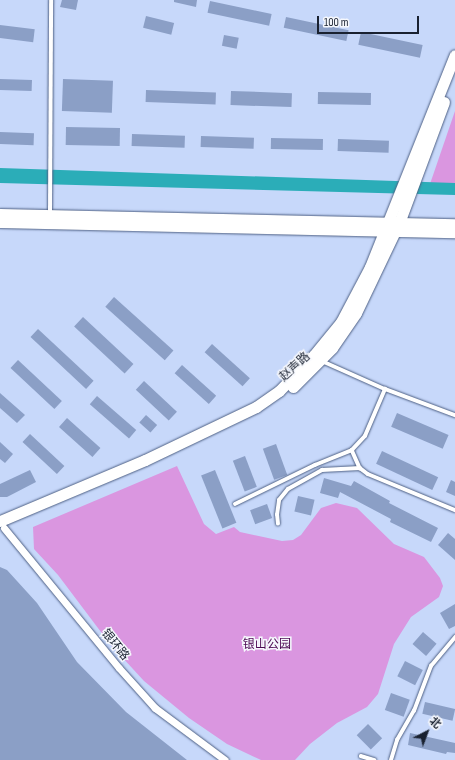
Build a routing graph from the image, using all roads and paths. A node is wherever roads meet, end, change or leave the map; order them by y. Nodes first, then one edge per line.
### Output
1 (51, 0) edge
2 (455, 55) edge
3 (455, 74) edge
4 (0, 214) edge
5 (50, 215) junction
6 (0, 222) edge
7 (455, 224) edge
8 (392, 227) junction
9 (455, 232) edge
10 (321, 361) junction
11 (385, 389) junction
12 (455, 415) edge
13 (352, 450) junction
14 (360, 468) junction
15 (235, 504) dead end
16 (455, 510) edge
17 (278, 524) dead end
18 (1, 526) edge
19 (455, 637) edge
20 (361, 756) dead end
21 (225, 760) edge
22 (374, 760) edge
23 (391, 760) edge

1 - 5 lane
2 - 8 street
3 - 8 street, 赵声路
4 - 5 street
5 - 8 street
6 - 8 street
7 - 8 street
8 - 9 street
8 - 10 street, 赵声路
8 - 18 street
10 - 11 lane
10 - 18 street, 赵声路
11 - 12 lane
11 - 13 lane
13 - 14 lane
13 - 15 lane
14 - 16 lane
14 - 17 lane
18 - 21 street, 银环路
19 - 23 lane
20 - 22 lane

